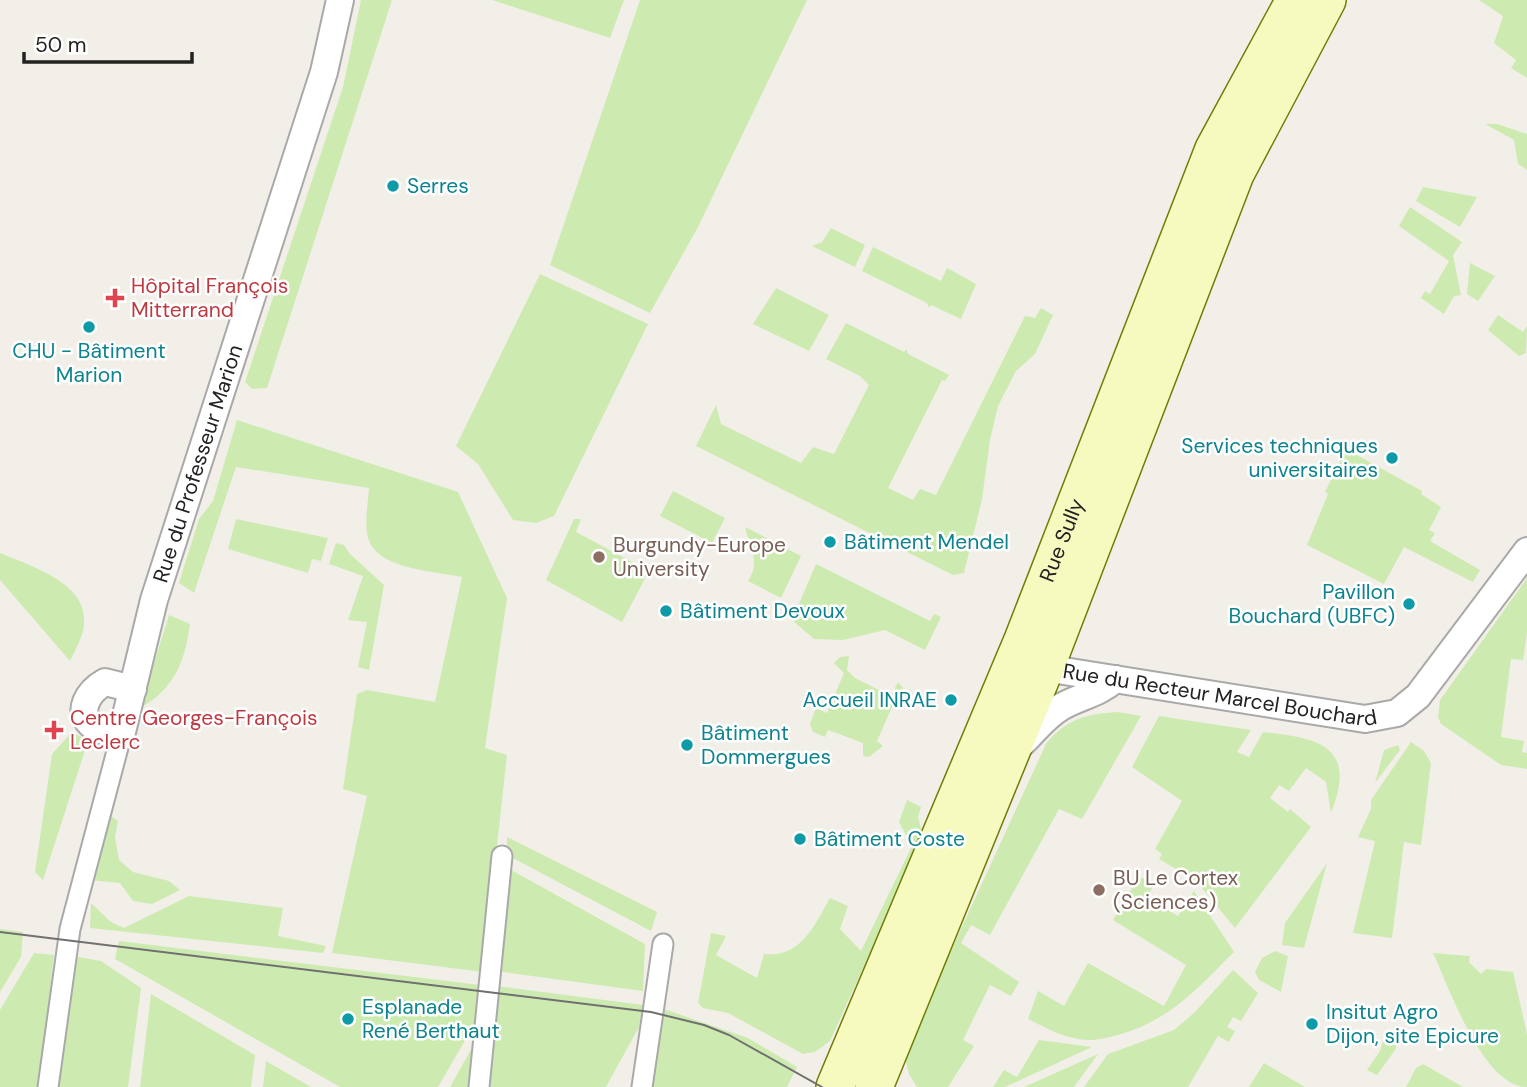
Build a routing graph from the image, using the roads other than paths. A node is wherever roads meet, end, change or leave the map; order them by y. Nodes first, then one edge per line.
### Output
1 (340, 0) edge
2 (1295, 0) edge
3 (1327, 0) edge
4 (1527, 551) edge
5 (1063, 624) junction
6 (1045, 668) junction
7 (1107, 678) junction
8 (1006, 681) junction
9 (133, 689) junction
10 (121, 736) junction
11 (1010, 754) junction
12 (502, 856) dead end
13 (663, 944) dead end
14 (48, 1087) edge
15 (479, 1087) edge
16 (642, 1087) edge
17 (835, 1087) edge
18 (874, 1087) edge

1 - 9 street, Rue du Professeur Marion
2 - 8 main road, Rue Sully
3 - 5 main road, Rue Sully
4 - 7 street, Rue du Recteur Marcel Bouchard
5 - 6 main road, Rue Sully
5 - 7 street
6 - 7 street, Rue du Recteur Marcel Bouchard
6 - 8 street
6 - 11 main road, Rue Sully
7 - 11 street
8 - 17 main road, Rue Sully
9 - 10 street, Rue du Professeur Marion
9 - 10 street
10 - 14 street, Rue du Professeur Marion
11 - 18 main road, Rue Sully
12 - 15 street
13 - 16 street

